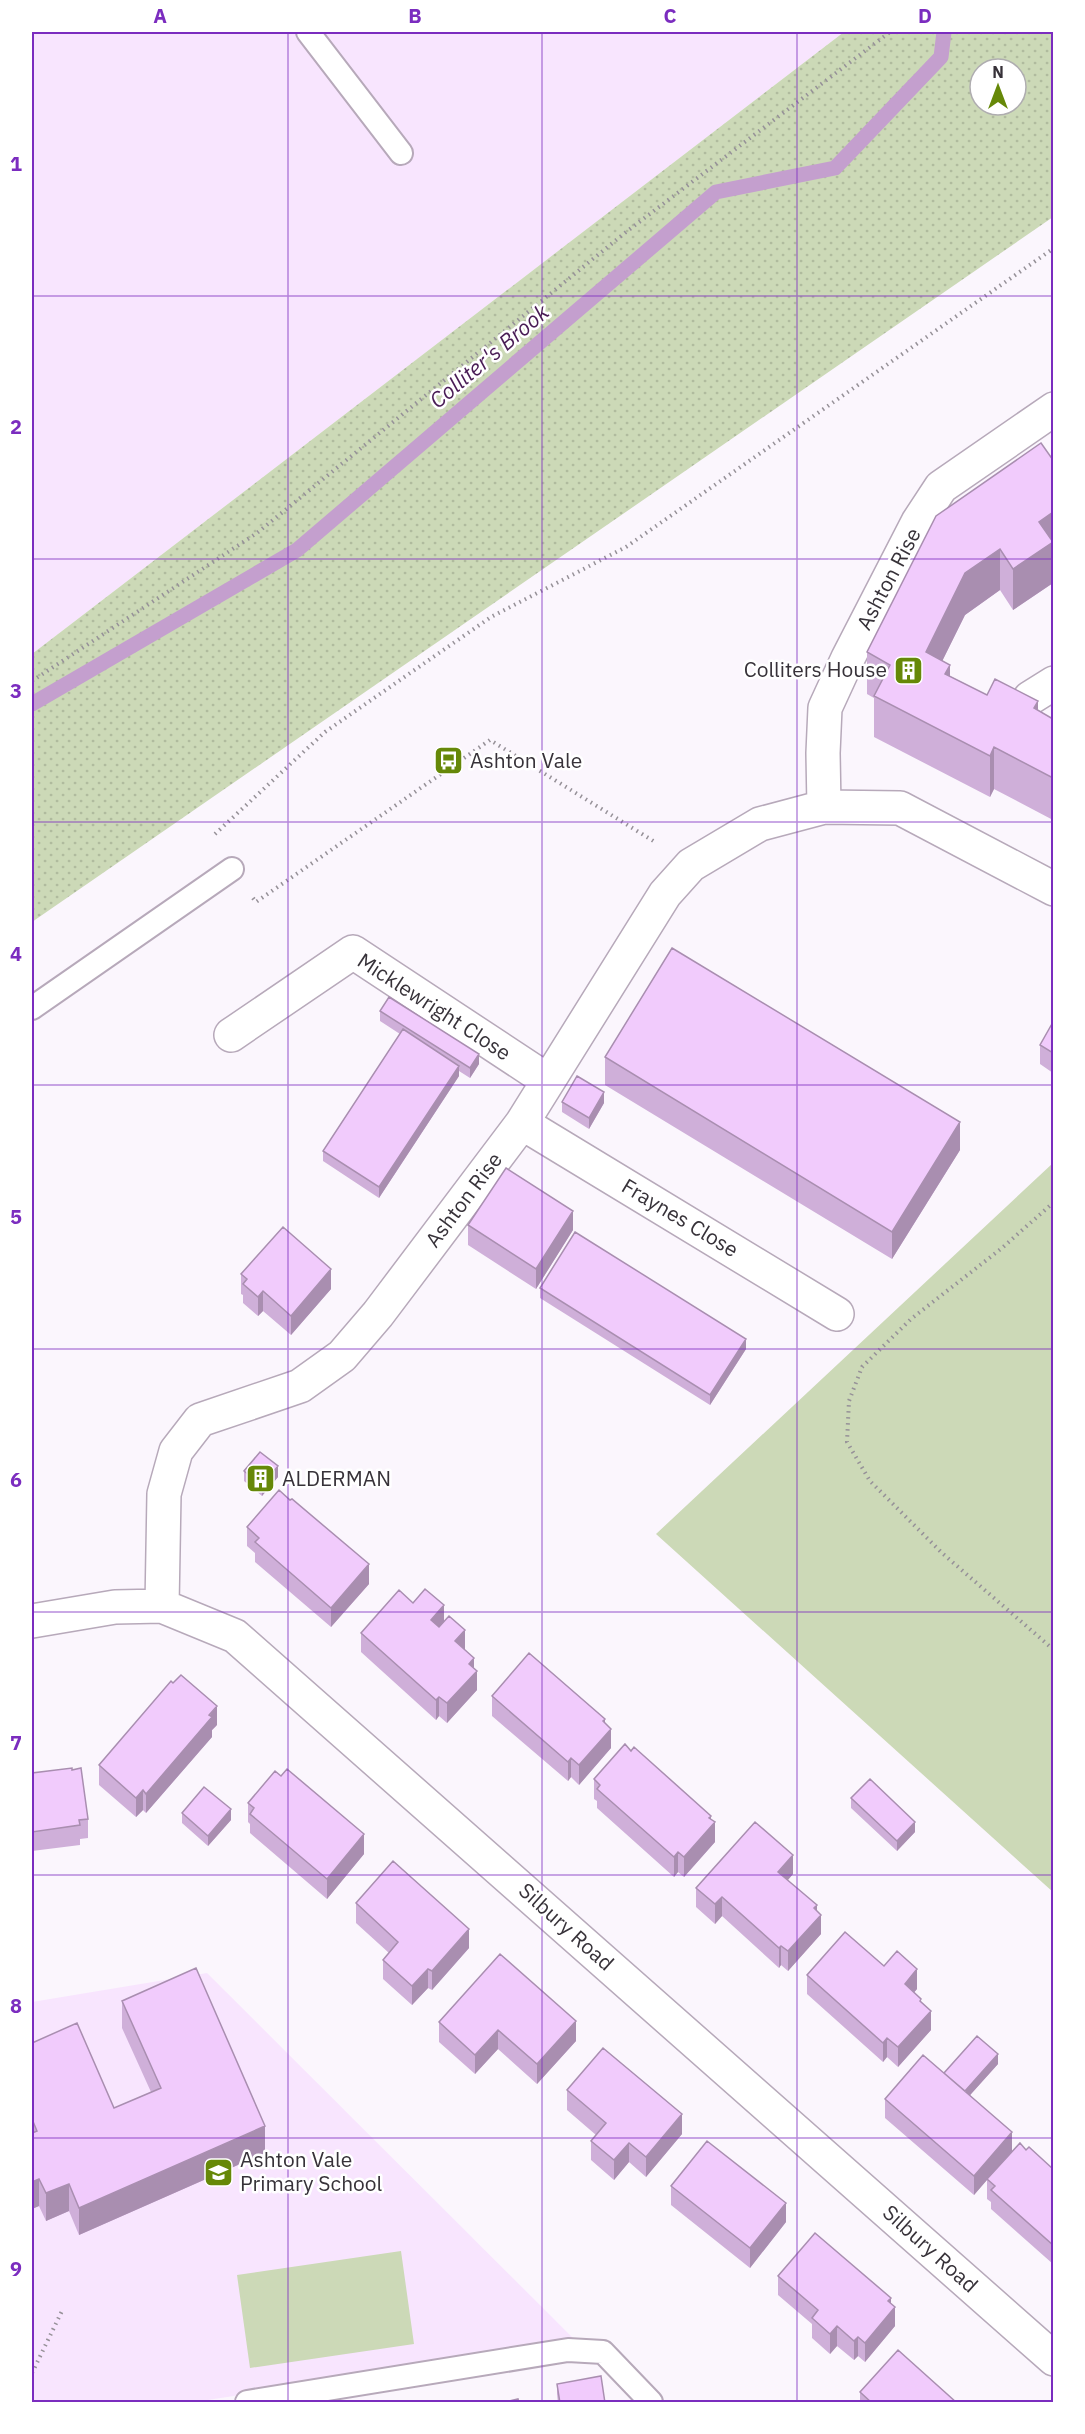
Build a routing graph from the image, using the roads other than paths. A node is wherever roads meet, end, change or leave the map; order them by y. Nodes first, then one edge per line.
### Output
1 (308, 32) edge
2 (401, 153) dead end
3 (1053, 409) edge
4 (987, 454) junction
5 (1006, 482) edge
6 (824, 807) junction
7 (232, 869) road end
8 (1053, 890) edge
9 (32, 1008) edge
10 (231, 1035) dead end
11 (547, 1080) junction
12 (522, 1123) junction
13 (837, 1314) dead end
14 (162, 1606) junction
15 (32, 1621) edge
16 (1053, 2359) edge
17 (247, 2403) edge
18 (651, 2403) edge

1 - 2 lane
3 - 4 street, Ashton Rise
4 - 5 street
4 - 6 street, Ashton Rise
6 - 8 street, Ashton Rise
6 - 11 street, Ashton Rise
7 - 9 lane
10 - 11 street, Micklewright Close
11 - 12 street, Ashton Rise
12 - 13 street, Fraynes Close
12 - 14 street, Ashton Rise
14 - 15 street, Silbury Road
14 - 16 street, Silbury Road
17 - 18 lane

